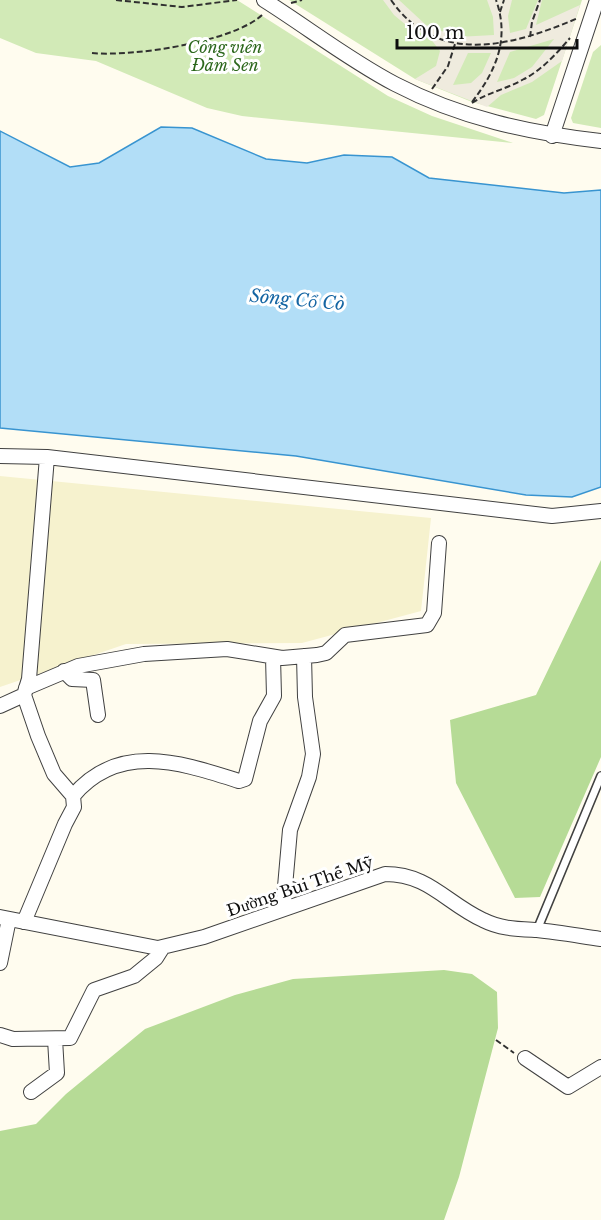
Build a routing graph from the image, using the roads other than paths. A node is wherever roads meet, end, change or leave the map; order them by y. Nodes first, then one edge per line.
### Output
1 (597, 0) edge
2 (264, 6) edge
3 (586, 27) edge
4 (552, 136) junction
5 (601, 141) edge
6 (0, 456) edge
7 (47, 457) junction
8 (601, 511) edge
9 (439, 543) dead end
10 (304, 656) junction
11 (273, 657) junction
12 (64, 671) junction
13 (25, 692) junction
14 (0, 706) edge
15 (99, 715) dead end
16 (601, 776) edge
17 (73, 796) junction
18 (286, 907) junction
19 (4, 918) edge
20 (24, 922) junction
21 (537, 930) junction
22 (601, 939) edge
23 (163, 947) junction
24 (0, 963) edge
25 (0, 1035) edge
26 (55, 1039) junction
27 (525, 1058) dead end
28 (601, 1067) edge
29 (31, 1092) dead end

1 - 3 street
2 - 4 street
3 - 4 street
4 - 5 street
6 - 7 street
7 - 8 street
7 - 13 street
9 - 10 street
10 - 11 street
10 - 18 street
11 - 12 street
11 - 17 street
12 - 13 street
12 - 15 street
13 - 14 street
13 - 17 street
16 - 21 lane
17 - 20 street
18 - 21 street, Đường Bùi Thế Mỹ
18 - 23 street, Đường Bùi Thế Mỹ
19 - 20 street, Đường Bùi Thế Mỹ
19 - 24 street
20 - 23 street, Đường Bùi Thế Mỹ
21 - 22 street, Đường Bùi Thế Mỹ
23 - 26 street
25 - 26 street
26 - 29 street
27 - 28 street

